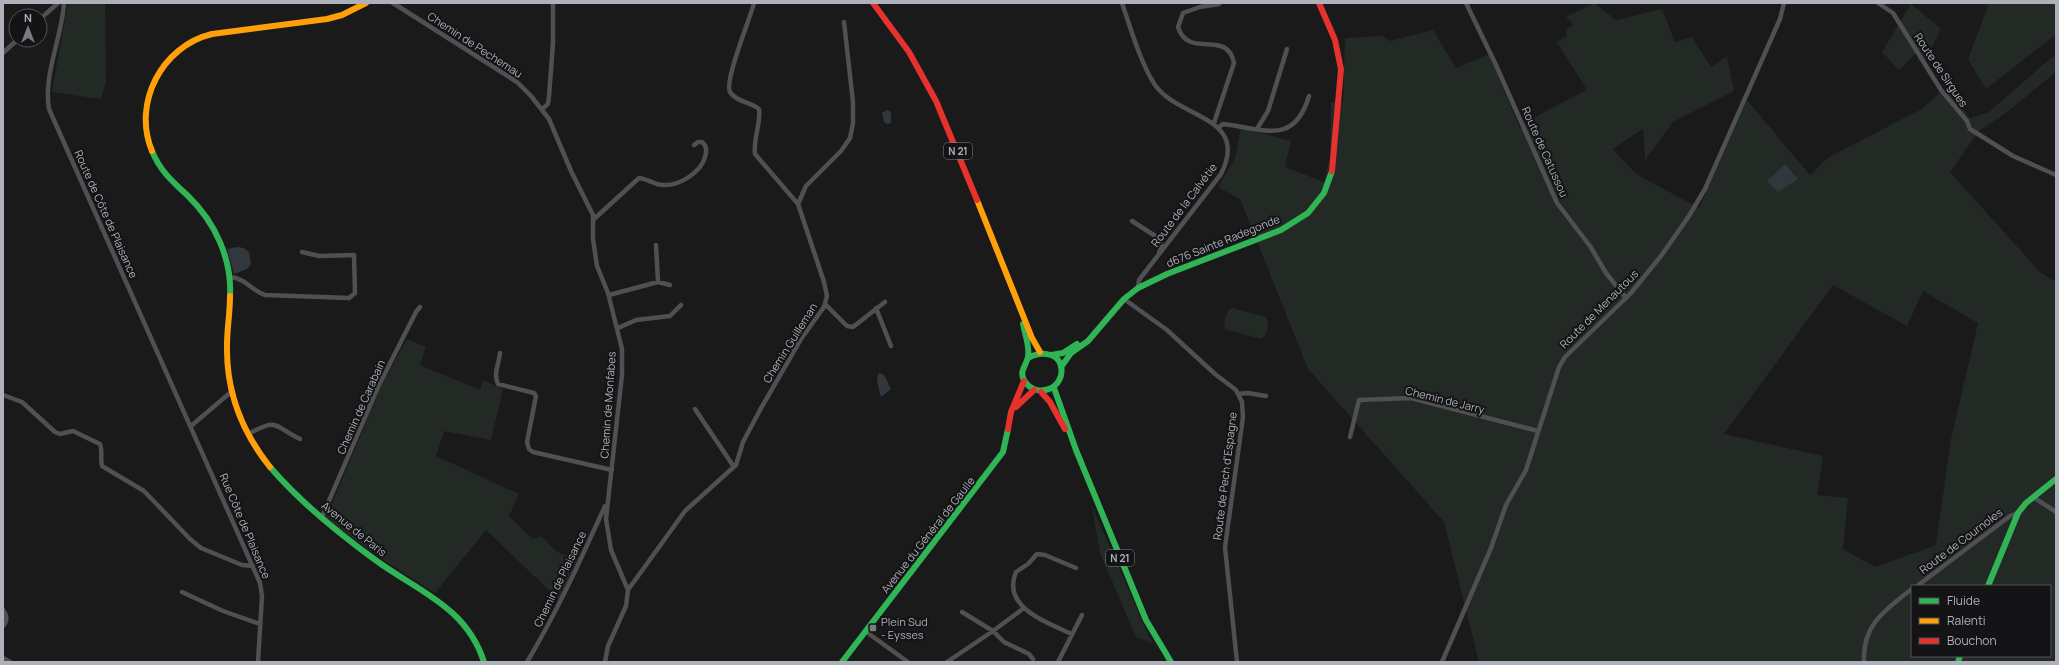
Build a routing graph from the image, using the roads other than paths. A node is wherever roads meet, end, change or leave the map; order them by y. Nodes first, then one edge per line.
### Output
1 (58, 3) edge
2 (64, 3) edge
3 (366, 3) edge
4 (393, 3) edge
5 (553, 3) edge
6 (754, 3) edge
7 (873, 3) edge
8 (1122, 3) edge
9 (1319, 3) edge
10 (1466, 3) edge
11 (1784, 3) edge
12 (1878, 3) edge
13 (1219, 4) edge
14 (48, 12) edge
15 (844, 22) dead end
16 (1287, 49) dead end
17 (1309, 96) dead end
18 (542, 109) junction
19 (1214, 123) junction
20 (1219, 127) junction
21 (1257, 129) junction
22 (694, 145) dead end
23 (2056, 175) edge
24 (798, 204) junction
25 (593, 220) junction
26 (1132, 221) dead end
27 (656, 244) dead end
28 (302, 252) dead end
29 (1159, 254) junction
30 (230, 277) junction
31 (658, 282) junction
32 (670, 285) dead end
33 (1138, 288) junction
34 (609, 296) junction
35 (1626, 298) junction
36 (1124, 299) junction
37 (885, 302) dead end
38 (825, 304) junction
39 (681, 305) dead end
40 (420, 308) dead end
41 (876, 308) junction
42 (1021, 310) junction
43 (618, 328) junction
44 (1098, 330) junction
45 (892, 346) dead end
46 (1040, 352) junction
47 (500, 353) dead end
48 (1051, 354) junction
49 (1028, 358) junction
50 (1061, 367) junction
51 (1024, 381) junction
52 (1054, 388) junction
53 (1034, 390) junction
54 (231, 392) junction
55 (1042, 392) junction
56 (1238, 394) junction
57 (3, 395) edge
58 (1266, 396) dead end
59 (695, 409) dead end
60 (1011, 412) junction
61 (191, 426) junction
62 (1538, 431) junction
63 (248, 434) junction
64 (1350, 436) dead end
65 (300, 439) dead end
66 (1076, 450) junction
67 (734, 467) junction
68 (612, 470) junction
69 (2056, 479) edge
70 (2033, 497) junction
71 (606, 503) junction
72 (2056, 512) edge
73 (2018, 513) junction
74 (322, 517) junction
75 (253, 566) junction
76 (1076, 568) dead end
77 (1918, 585) edge
78 (1988, 585) edge
79 (628, 590) junction
80 (1911, 591) edge
81 (182, 592) dead end
82 (1024, 608) junction
83 (3, 610) edge
84 (962, 612) dead end
85 (1082, 615) dead end
86 (260, 624) junction
87 (982, 625) junction
88 (3, 626) edge
89 (866, 631) junction
90 (993, 631) junction
91 (1072, 634) junction
92 (983, 637) junction
93 (3, 658) edge
94 (1034, 659) dead end
95 (10, 662) edge
96 (258, 662) edge
97 (484, 662) edge
98 (526, 662) edge
99 (605, 662) edge
100 (842, 662) edge
101 (908, 662) edge
102 (947, 662) edge
103 (1058, 662) edge
104 (1171, 662) edge
105 (1237, 662) edge
106 (1442, 662) edge
107 (1864, 662) edge

1 - 14 street
2 - 61 street, Route de Côte de Plaisance
3 - 30 main road, Avenue de Paris
4 - 18 street, Chemin de Pechemau
5 - 18 street
6 - 24 street, Chemin Guilleman
7 - 42 main road, N 21
8 - 19 street
9 - 33 main road, d676 Sainte Radegonde
10 - 35 street, Route de Catussou
11 - 35 street, Route de Menautous
12 - 23 street, Route de Sirgues
13 - 19 street
15 - 24 street
16 - 21 street
17 - 21 street
18 - 25 street, Chemin de Pechemau
19 - 20 street
20 - 21 street
20 - 29 street, Route de la Calvétie
22 - 25 street
24 - 38 street, Chemin Guilleman
25 - 34 street, Chemin de Monfabes
26 - 29 street
27 - 31 street
28 - 30 street
29 - 33 street, Route de la Calvétie
30 - 54 main road, Avenue de Paris
31 - 32 street
31 - 34 street
33 - 36 main road, d676 Sainte Radegonde
34 - 43 street, Chemin de Monfabes
35 - 62 street, Route de Menautous
36 - 44 main road, d676 Sainte Radegonde
36 - 56 street
37 - 41 street
38 - 41 street
38 - 67 street, Chemin Guilleman
39 - 43 street
40 - 74 street, Chemin de Carabain
41 - 45 street
42 - 46 main road, N 21
42 - 49 main road, N 21
43 - 68 street, Chemin de Monfabes
44 - 48 main road
44 - 50 main road
46 - 48 main road
46 - 49 main road
47 - 68 street
48 - 50 main road
49 - 51 main road
50 - 52 main road
51 - 53 main road
51 - 60 main road, Avenue du Général de Gaulle
52 - 55 main road
52 - 66 main road, N 21
53 - 55 main road
53 - 60 main road
54 - 61 street
54 - 63 main road, Avenue de Paris
55 - 66 main road, N 21
56 - 58 street
56 - 105 street, Route de Pech d'Espagne
57 - 75 street
59 - 67 street
60 - 89 main road, Avenue du Général de Gaulle
61 - 75 street, Rue Côte de Plaisance
62 - 64 street, Chemin de Jarry
62 - 106 street, Route de Menautous
63 - 65 street
63 - 74 main road, Avenue de Paris
66 - 104 main road, N 21
67 - 79 street, Chemin Guilleman
68 - 71 street, Chemin de Monfabes
69 - 70 main road
70 - 72 street
70 - 73 main road
71 - 79 street, Chemin de Monfabes
71 - 98 street, Chemin de Plaisance
73 - 77 street, Route de Cournoles
73 - 78 main road
74 - 97 main road, Avenue de Paris
75 - 86 street, Rue Côte de Plaisance
76 - 82 street
79 - 99 street
80 - 107 street
81 - 86 street
82 - 90 street
82 - 91 street
83 - 88 street
84 - 87 street
85 - 91 street
86 - 96 street, Rue Côte de Plaisance
87 - 90 street
87 - 92 street
89 - 100 main road, Avenue du Général de Gaulle
89 - 101 street
90 - 92 street
90 - 94 street
91 - 103 street
92 - 102 street
93 - 95 street

